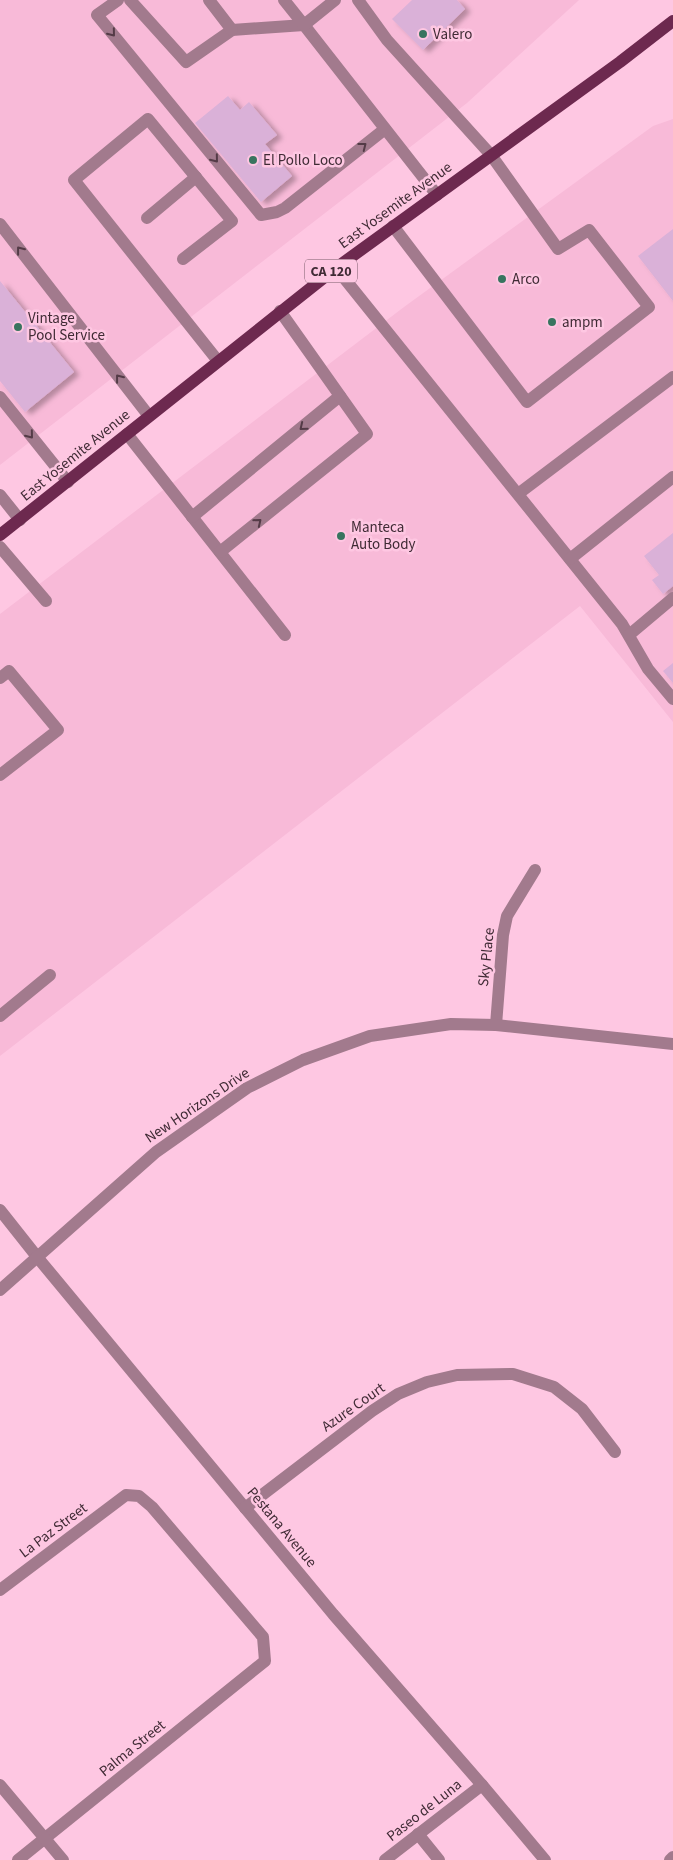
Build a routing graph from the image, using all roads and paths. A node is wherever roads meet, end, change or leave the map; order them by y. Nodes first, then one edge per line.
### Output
1 (118, 0) edge
2 (130, 0) edge
3 (209, 0) edge
4 (284, 0) edge
5 (335, 0) edge
6 (358, 0) edge
7 (673, 21) edge
8 (304, 25) junction
9 (232, 30) junction
10 (385, 128) junction
11 (491, 156) junction
12 (196, 177) junction
13 (437, 194) junction
14 (147, 218) dead end
15 (0, 224) edge
16 (393, 226) junction
17 (183, 259) dead end
18 (336, 268) junction
19 (280, 311) junction
20 (218, 362) junction
21 (673, 376) edge
22 (340, 396) junction
23 (0, 397) edge
24 (149, 416) junction
25 (127, 434) junction
26 (673, 477) edge
27 (68, 482) junction
28 (518, 494) junction
29 (0, 495) edge
30 (192, 516) junction
31 (20, 520) junction
32 (0, 535) edge
33 (0, 546) edge
34 (220, 552) junction
35 (570, 559) junction
36 (673, 598) edge
37 (46, 601) dead end
38 (286, 635) dead end
39 (629, 635) junction
40 (0, 678) edge
41 (673, 699) edge
42 (0, 775) edge
43 (535, 870) dead end
44 (50, 975) dead end
45 (0, 1016) edge
46 (496, 1025) junction
47 (673, 1044) edge
48 (0, 1210) edge
49 (38, 1258) junction
50 (0, 1290) edge
51 (615, 1452) dead end
52 (246, 1508) junction
53 (0, 1590) edge
54 (265, 1661) joint
55 (0, 1785) edge
56 (482, 1785) junction
57 (418, 1834) junction
58 (46, 1839) junction
59 (673, 1858) edge
60 (18, 1860) edge
61 (63, 1860) edge
62 (385, 1860) edge
63 (439, 1860) edge
64 (544, 1860) edge
65 (670, 1860) edge

1 -> 10 street
2 - 9 street
3 - 9 street
4 - 8 street
5 - 8 street
6 - 11 street
7 - 11 main road, East Yosemite Avenue / CA 120
8 - 9 street
8 - 10 street
10 - 13 street
11 - 13 main road, East Yosemite Avenue / CA 120
11 - 16 street
12 - 14 street
12 - 17 street
12 - 20 street
13 - 16 main road, East Yosemite Avenue / CA 120
24 -> 15 street
16 - 18 main road, East Yosemite Avenue / CA 120
18 - 19 main road, East Yosemite Avenue / CA 120
18 - 28 street
19 - 20 main road, East Yosemite Avenue / CA 120
19 - 22 street
20 - 24 main road, East Yosemite Avenue / CA 120
21 - 28 street
22 -> 30 street
34 -> 22 street
23 -> 27 street
24 - 25 main road, East Yosemite Avenue / CA 120
25 - 27 main road, East Yosemite Avenue / CA 120
25 - 30 street
26 - 35 street
27 - 31 main road, East Yosemite Avenue / CA 120
28 - 35 street
29 - 31 street
30 - 34 street
31 - 32 main road, East Yosemite Avenue / CA 120
33 - 37 street
34 - 38 street
35 - 39 street
36 - 39 street
39 - 41 street
40 - 42 street
43 - 46 street, Sky Place
44 - 45 street
46 - 47 street, New Horizons Drive
46 - 49 street, New Horizons Drive
48 - 49 street, Pestana Avenue
49 - 50 street, New Horizons Drive
49 - 52 street, Pestana Avenue
51 - 52 street, Azure Court
52 - 56 street, Pestana Avenue
53 - 54 street, La Paz Street
54 - 58 street, Palma Street
55 - 58 street
56 - 57 street, Paseo de Luna
56 - 64 street, Pestana Avenue
57 - 62 street, Paseo de Luna
57 - 63 street
58 - 60 street, Palma Street
58 - 61 street
59 - 65 street

